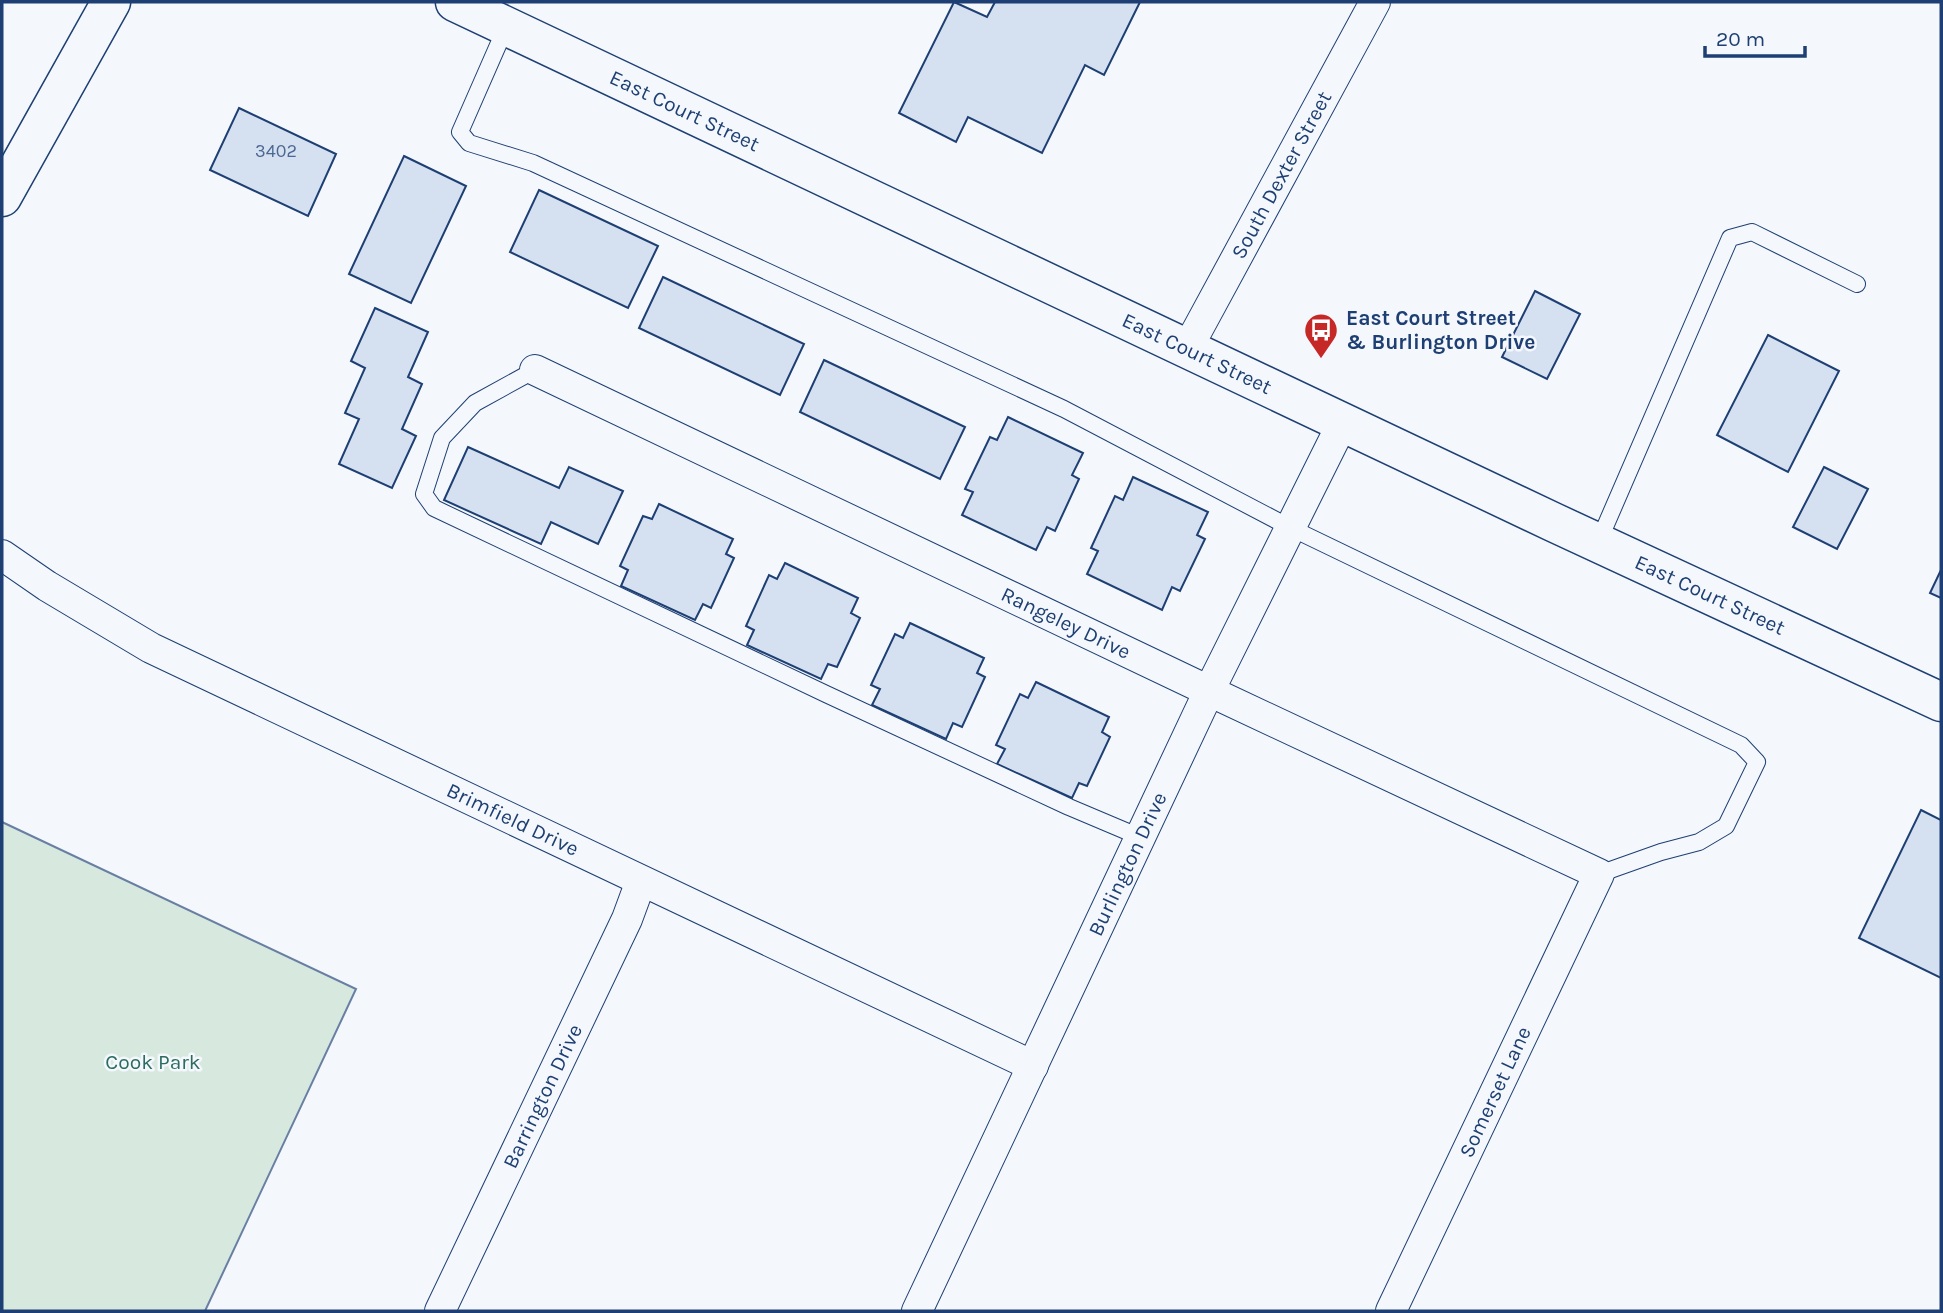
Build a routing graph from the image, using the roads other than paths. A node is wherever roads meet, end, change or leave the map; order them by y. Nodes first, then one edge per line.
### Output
1 (111, 2) edge
2 (455, 2) edge
3 (1375, 2) edge
4 (507, 26) junction
5 (2, 197) edge
6 (1857, 284) dead end
7 (1187, 349) junction
8 (535, 370) joint
9 (1343, 422) junction
10 (1291, 528) junction
11 (1598, 543) junction
12 (2, 555) edge
13 (1209, 691) junction
14 (1941, 702) edge
15 (1140, 837) junction
16 (1599, 874) junction
17 (641, 881) junction
18 (1033, 1066) junction
19 (440, 1311) edge
20 (918, 1311) edge
21 (1391, 1311) edge

1 - 5 street
2 - 4 street, East Court Street
3 - 7 street, South Dexter Street
4 - 7 street, East Court Street
4 - 10 lane
6 - 11 lane
7 - 9 street, East Court Street
8 - 13 street, Rangeley Drive
8 - 15 lane
9 - 10 street, Burlington Drive
9 - 11 street, East Court Street
10 - 13 street, Burlington Drive
10 - 16 lane
11 - 14 street, East Court Street
12 - 17 street, Brimfield Drive
13 - 15 street, Burlington Drive
13 - 16 street, Rangeley Drive
15 - 18 street, Burlington Drive
16 - 21 street, Somerset Lane
17 - 18 street, Brimfield Drive
17 - 19 street, Barrington Drive
18 - 20 street, Burlington Drive

